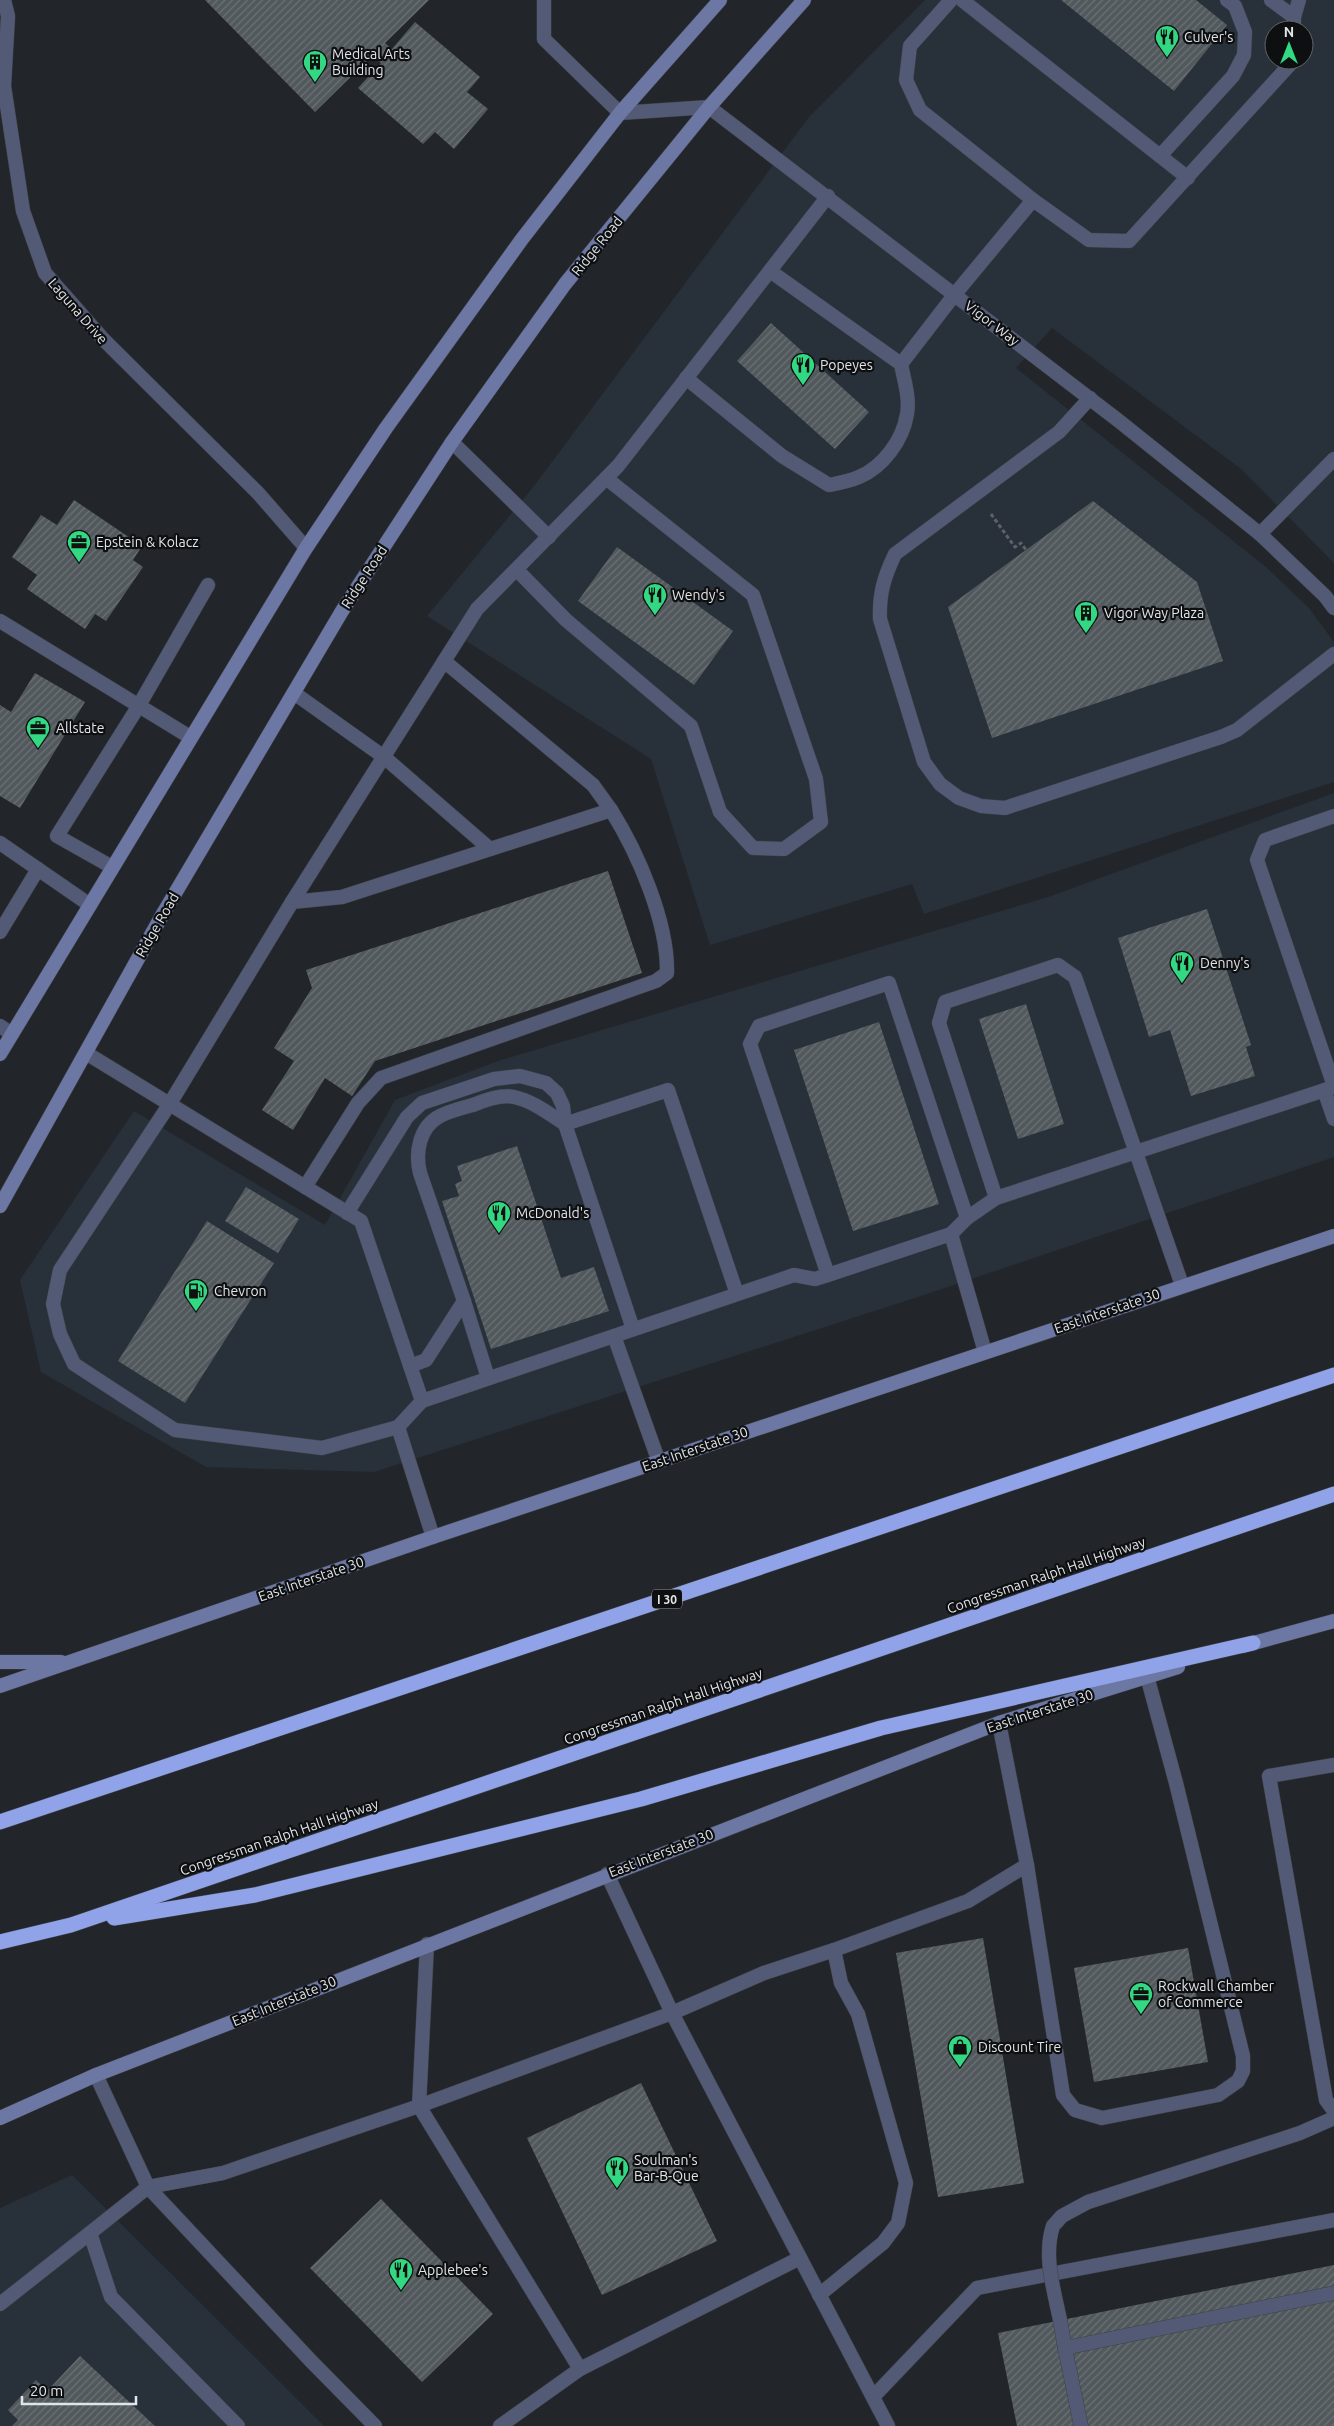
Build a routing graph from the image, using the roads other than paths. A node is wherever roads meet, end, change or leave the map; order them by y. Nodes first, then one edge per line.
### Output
1 (4, 0) edge
2 (544, 0) edge
3 (720, 0) edge
4 (804, 0) edge
5 (950, 0) edge
6 (962, 0) edge
7 (1227, 0) edge
8 (1270, 0) edge
9 (1299, 0) edge
10 (1290, 20) edge
11 (1295, 20) edge
12 (1285, 70) edge
13 (709, 106) junction
14 (620, 113) junction
15 (1160, 156) junction
16 (1188, 178) junction
17 (828, 196) junction
18 (1033, 200) junction
19 (770, 271) junction
20 (955, 294) junction
21 (901, 364) junction
22 (686, 378) junction
23 (1090, 398) junction
24 (452, 442) junction
25 (1334, 459) edge
26 (606, 478) junction
27 (1260, 534) junction
28 (549, 537) junction
29 (306, 548) junction
30 (517, 570) junction
31 (208, 585) dead end
32 (1334, 608) edge
33 (0, 621) edge
34 (1334, 654) edge
35 (444, 662) junction
36 (294, 693) junction
37 (138, 707) junction
38 (190, 737) junction
39 (384, 757) junction
40 (612, 810) junction
41 (1334, 816) edge
42 (0, 842) edge
43 (490, 848) junction
44 (112, 867) junction
45 (38, 869) junction
46 (292, 902) junction
47 (90, 905) junction
48 (0, 932) edge
49 (6, 1030) edge
50 (86, 1052) junction
51 (0, 1054) edge
52 (1331, 1087) edge
53 (169, 1105) junction
54 (1334, 1119) edge
55 (565, 1124) junction
56 (1136, 1152) junction
57 (305, 1188) junction
58 (996, 1198) junction
59 (0, 1206) edge
60 (347, 1213) junction
61 (967, 1218) junction
62 (951, 1234) junction
63 (1334, 1236) edge
64 (828, 1275) junction
65 (1182, 1285) junction
66 (737, 1294) junction
67 (464, 1301) junction
68 (633, 1329) junction
69 (614, 1336) junction
70 (985, 1352) junction
71 (410, 1366) junction
72 (1334, 1375) edge
73 (488, 1378) junction
74 (422, 1401) junction
75 (398, 1427) junction
76 (659, 1462) junction
77 (1334, 1494) edge
78 (433, 1537) junction
79 (1334, 1622) edge
80 (1253, 1643) junction
81 (0, 1662) edge
82 (74, 1662) junction
83 (1147, 1676) junction
84 (0, 1686) edge
85 (999, 1723) junction
86 (1334, 1765) edge
87 (0, 1822) edge
88 (1027, 1865) junction
89 (607, 1874) junction
90 (71, 1925) junction
91 (0, 1942) edge
92 (427, 1944) junction
93 (834, 1950) junction
94 (672, 2013) junction
95 (96, 2075) junction
96 (419, 2106) junction
97 (0, 2110) edge
98 (1334, 2111) edge
99 (0, 2118) edge
100 (1334, 2118) edge
101 (148, 2187) junction
102 (1334, 2220) edge
103 (90, 2233) junction
104 (800, 2258) junction
105 (1334, 2293) edge
106 (819, 2295) junction
107 (0, 2304) edge
108 (1065, 2348) junction
109 (580, 2369) junction
110 (872, 2397) junction
111 (238, 2426) edge
112 (375, 2426) edge
113 (500, 2426) edge
114 (888, 2426) edge
115 (1080, 2426) edge

1 - 29 street, Laguna Drive
2 - 14 street
3 - 14 main road
4 - 13 main road, Ridge Road
5 - 18 street
6 - 15 street
7 - 15 street
8 - 10 street
9 - 11 street
12 - 16 street
13 - 14 street
13 - 17 street, Vigor Way
13 - 24 main road, Ridge Road
14 - 29 main road
15 - 16 street
16 - 18 street
17 - 19 street
17 - 20 street, Vigor Way
18 - 20 street
19 - 21 street
19 - 22 street
20 - 21 street
20 - 23 street, Vigor Way
21 - 22 street
22 - 26 street
23 - 27 street, Vigor Way
23 - 34 street
24 - 28 street
24 - 36 main road, Ridge Road
25 - 27 street
26 - 28 street
26 - 30 street
27 - 32 street, Vigor Way
28 - 30 street
29 - 38 main road
30 - 35 street
31 - 37 street
33 - 37 street
35 - 39 street
35 - 40 street
36 - 39 street
36 - 50 main road, Ridge Road
37 - 38 street
37 - 44 street
38 - 44 main road
39 - 43 street
39 - 46 street
40 - 43 street
40 - 57 street
41 - 52 street
42 - 45 street
43 - 46 street
44 - 47 main road
45 - 47 street
45 - 48 street
46 - 53 street
47 - 49 main road
49 - 51 main road
50 - 53 street
50 - 59 main road, Ridge Road
52 - 54 street
52 - 56 street
53 - 57 street
53 - 75 street
55 - 60 street
55 - 66 street
55 - 67 street
55 - 68 street
56 - 58 street
56 - 58 street
56 - 65 street
57 - 60 street
58 - 61 street
60 - 71 street
61 - 62 street
61 - 64 street
62 - 64 street
62 - 70 street
63 - 65 main road, East Interstate 30
64 - 66 street
65 - 70 main road, East Interstate 30
66 - 68 street
67 - 71 street
67 - 73 street
68 - 69 street
69 - 73 street
69 - 76 street
70 - 76 main road, East Interstate 30
71 - 74 street
72 - 87 highway, I 30
73 - 74 street
74 - 75 street
75 - 78 street
76 - 78 main road, East Interstate 30
77 - 90 highway, Congressman Ralph Hall Highway
78 - 82 main road, East Interstate 30
79 - 80 main road, East Interstate 30
80 - 83 main road, East Interstate 30
80 - 90 highway
81 - 82 main road
82 - 84 main road, East Interstate 30
83 - 85 main road, East Interstate 30
83 - 88 street
85 - 88 street
85 - 89 main road, East Interstate 30
86 - 98 street
88 - 93 street
89 - 92 main road, East Interstate 30
89 - 94 street
90 - 91 highway, Congressman Ralph Hall Highway
92 - 95 main road, East Interstate 30
92 - 96 street
93 - 94 street
93 - 106 street
94 - 96 street
94 - 104 street
95 - 97 main road
95 - 99 main road, East Interstate 30
95 - 101 street
96 - 101 street
96 - 109 street
100 - 108 street, bridge
101 - 103 street
101 - 112 street
102 - 110 street
103 - 107 street
103 - 111 street
104 - 106 street
104 - 109 street
105 - 108 street
106 - 110 street
108 - 115 street
109 - 113 street
110 - 114 street

